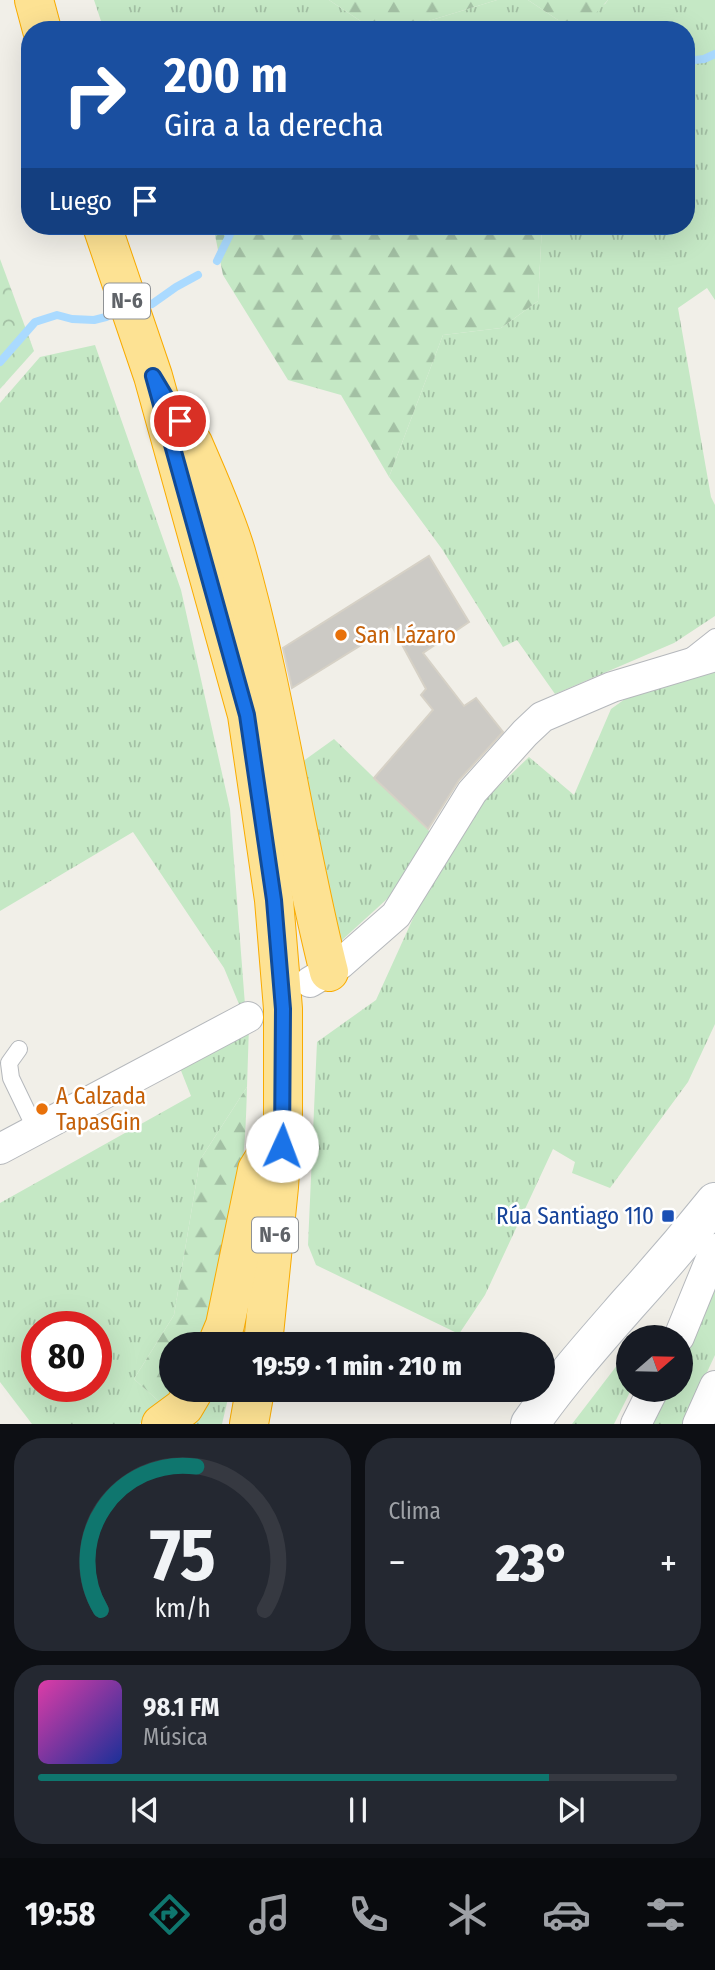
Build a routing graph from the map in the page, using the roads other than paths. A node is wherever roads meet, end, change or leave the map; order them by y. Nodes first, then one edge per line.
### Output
1 (34, 0) edge
2 (40, 21) edge
3 (105, 235) edge
4 (153, 376) junction
5 (715, 637) edge
6 (715, 656) edge
7 (678, 666) junction
8 (319, 977) joint
9 (248, 1017) dead end
10 (19, 1049) dead end
11 (283, 1126) junction
12 (36, 1130) junction
13 (0, 1149) edge
14 (715, 1202) edge
15 (715, 1249) edge
16 (643, 1286) junction
17 (681, 1325) edge
18 (684, 1325) edge
19 (222, 1332) edge
20 (264, 1332) edge
21 (715, 1386) edge
22 (187, 1402) edge
23 (253, 1402) edge
24 (647, 1402) edge
25 (161, 1424) edge
26 (249, 1424) edge
27 (530, 1424) edge
28 (636, 1424) edge
29 (698, 1424) edge

1 - 2 highway
3 - 4 highway, N-6
4 - 8 highway
4 - 11 highway, N-6
5 - 7 lane
6 - 7 street
7 - 8 street
9 - 12 street
10 - 12 lane
11 - 19 highway
11 - 20 highway, N-6
12 - 13 street
14 - 16 street
15 - 18 street
16 - 17 street
16 - 27 street
21 - 29 street
22 - 25 highway
23 - 26 highway
24 - 28 street

